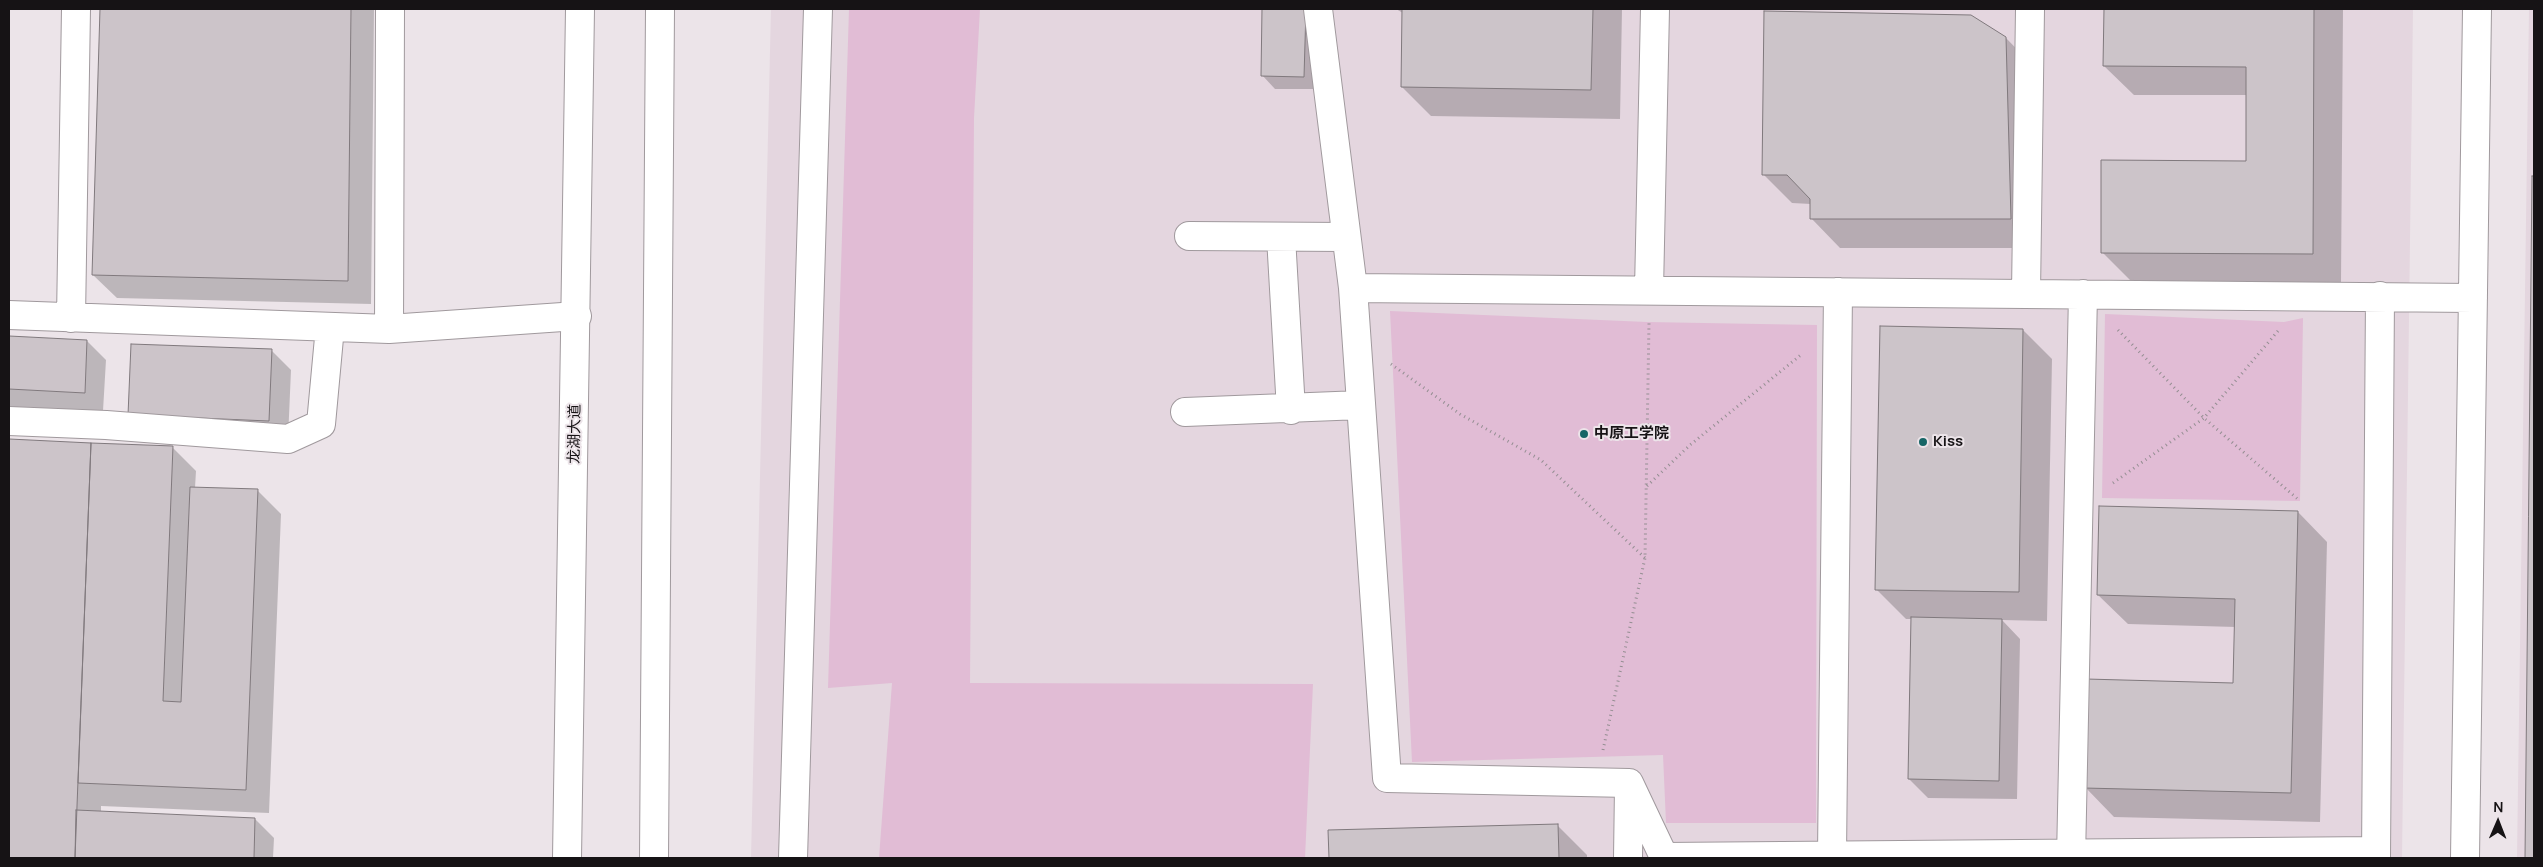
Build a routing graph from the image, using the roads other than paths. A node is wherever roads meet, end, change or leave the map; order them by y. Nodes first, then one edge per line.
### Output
1 (76, 9) edge
2 (390, 9) edge
3 (580, 9) edge
4 (660, 9) edge
5 (818, 9) edge
6 (1318, 9) edge
7 (1655, 9) edge
8 (2030, 9) edge
9 (2477, 9) edge
10 (1189, 236) dead end
11 (1281, 237) junction
12 (1346, 237) junction
13 (1353, 288) junction
14 (1649, 290) junction
15 (1838, 292) junction
16 (2026, 293) junction
17 (2083, 294) junction
18 (2380, 296) junction
19 (2473, 298) junction
20 (9, 315) edge
21 (577, 316) junction
22 (71, 318) junction
23 (330, 327) junction
24 (389, 329) junction
25 (1361, 406) junction
26 (1291, 410) junction
27 (1185, 412) dead end
28 (9, 421) edge
29 (1629, 783) junction
30 (1832, 855) junction
31 (2376, 855) edge
32 (2071, 856) edge
33 (567, 858) edge
34 (654, 858) edge
35 (793, 858) edge
36 (1628, 858) edge
37 (2465, 858) edge

1 - 22 main road
2 - 24 main road
3 - 21 main road, 龙湖大道
4 - 34 main road
5 - 35 main road
6 - 12 main road
7 - 14 main road
8 - 16 main road
9 - 19 main road
10 - 11 main road
11 - 12 main road
11 - 26 main road
12 - 13 main road
13 - 14 main road
13 - 25 main road
14 - 15 main road
15 - 16 main road
15 - 30 main road
16 - 17 main road
17 - 18 main road
17 - 32 main road
18 - 19 main road
18 - 31 main road
19 - 37 main road
20 - 22 main road
21 - 24 main road
21 - 33 main road, 龙湖大道
22 - 23 main road
23 - 24 main road
23 - 28 main road
25 - 26 main road
25 - 29 main road
26 - 27 main road
29 - 30 main road
29 - 36 main road
30 - 32 main road
31 - 32 main road

